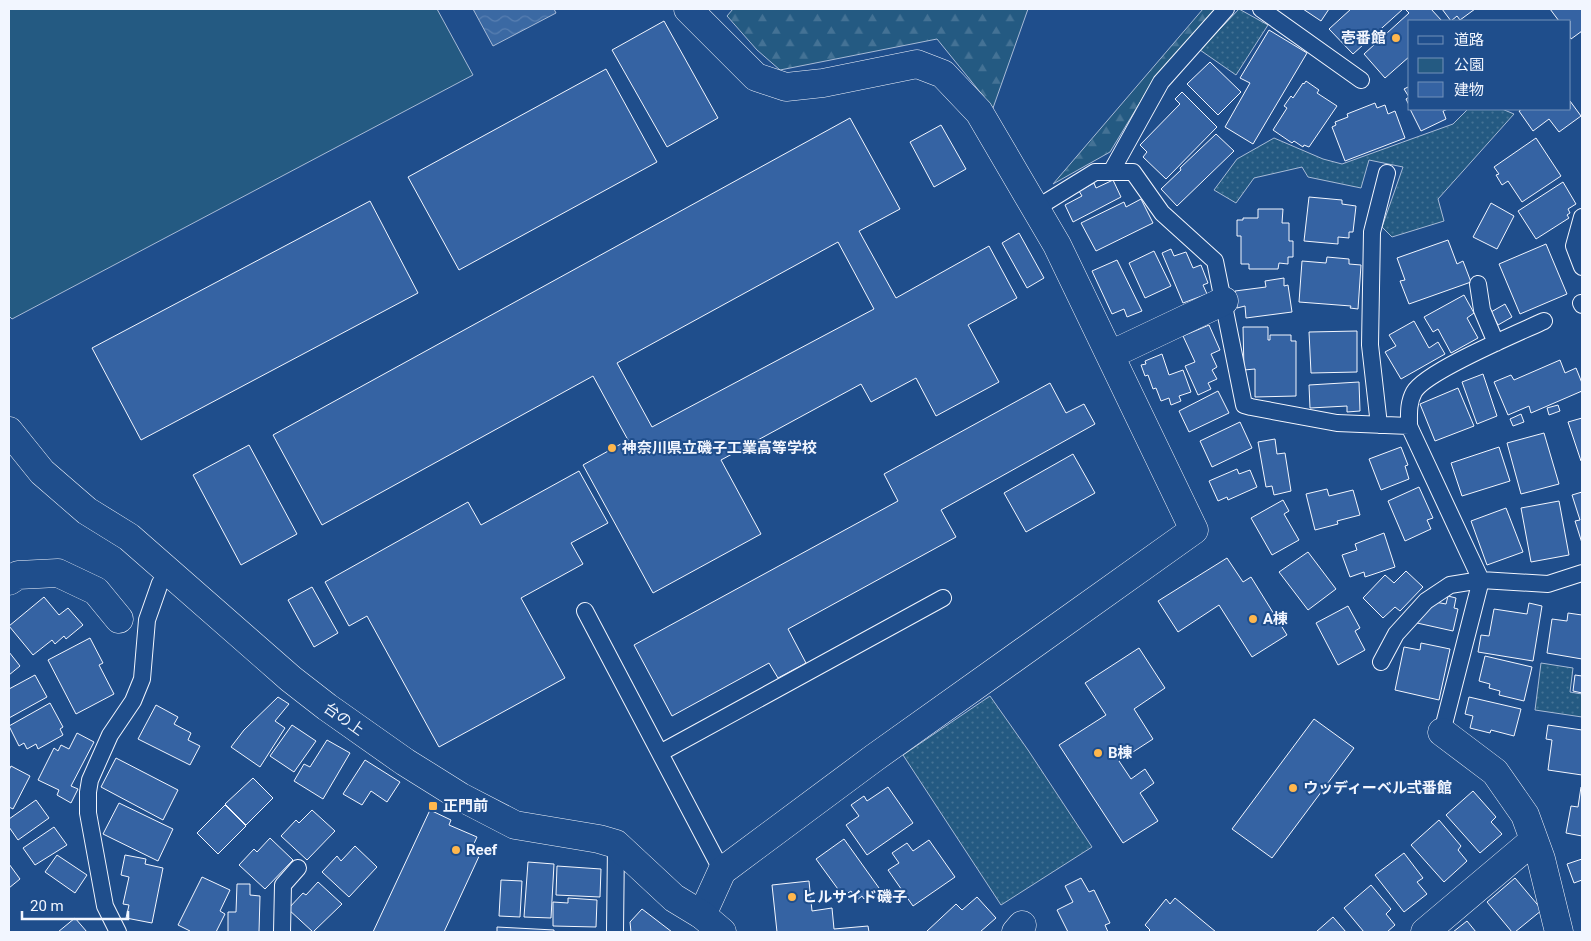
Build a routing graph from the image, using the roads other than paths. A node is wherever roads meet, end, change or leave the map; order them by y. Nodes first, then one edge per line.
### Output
1 (688, 9) edge
2 (1226, 9) edge
3 (1261, 9) edge
4 (1362, 80) dead end
5 (1111, 172) junction
6 (1387, 173) dead end
7 (1036, 209) junction
8 (1582, 217) edge
9 (1582, 267) edge
10 (1478, 284) dead end
11 (1224, 301) junction
12 (1544, 321) dead end
13 (1496, 343) junction
14 (1110, 355) junction
15 (1378, 425) junction
16 (1409, 426) junction
17 (9, 431) edge
18 (1582, 573) edge
19 (174, 575) junction
20 (1481, 580) junction
21 (9, 581) edge
22 (943, 598) dead end
23 (585, 611) dead end
24 (118, 619) dead end
25 (1381, 662) dead end
26 (1442, 732) joint
27 (660, 753) junction
28 (1534, 840) junction
29 (616, 844) junction
30 (298, 868) dead end
31 (722, 871) junction
32 (712, 924) edge
33 (118, 932) edge
34 (282, 932) edge
35 (615, 932) edge
36 (1425, 932) edge
37 (1559, 932) edge

1 - 7 street
2 - 5 lane
3 - 4 lane
5 - 7 lane
5 - 11 lane
6 - 15 lane
7 - 14 street
8 - 9 lane
10 - 13 lane
11 - 14 street
11 - 15 lane
12 - 13 lane
13 - 16 lane
14 - 31 street
15 - 16 lane
16 - 20 lane
17 - 19 street, 台の上
18 - 20 lane
19 - 29 street, 台の上
19 - 33 lane
20 - 25 lane
20 - 26 lane
21 - 24 street
22 - 27 lane
23 - 27 lane
26 - 28 street
27 - 31 lane
28 - 36 street
28 - 37 street
29 - 32 street, 台の上
29 - 35 lane
30 - 34 lane
31 - 32 street

